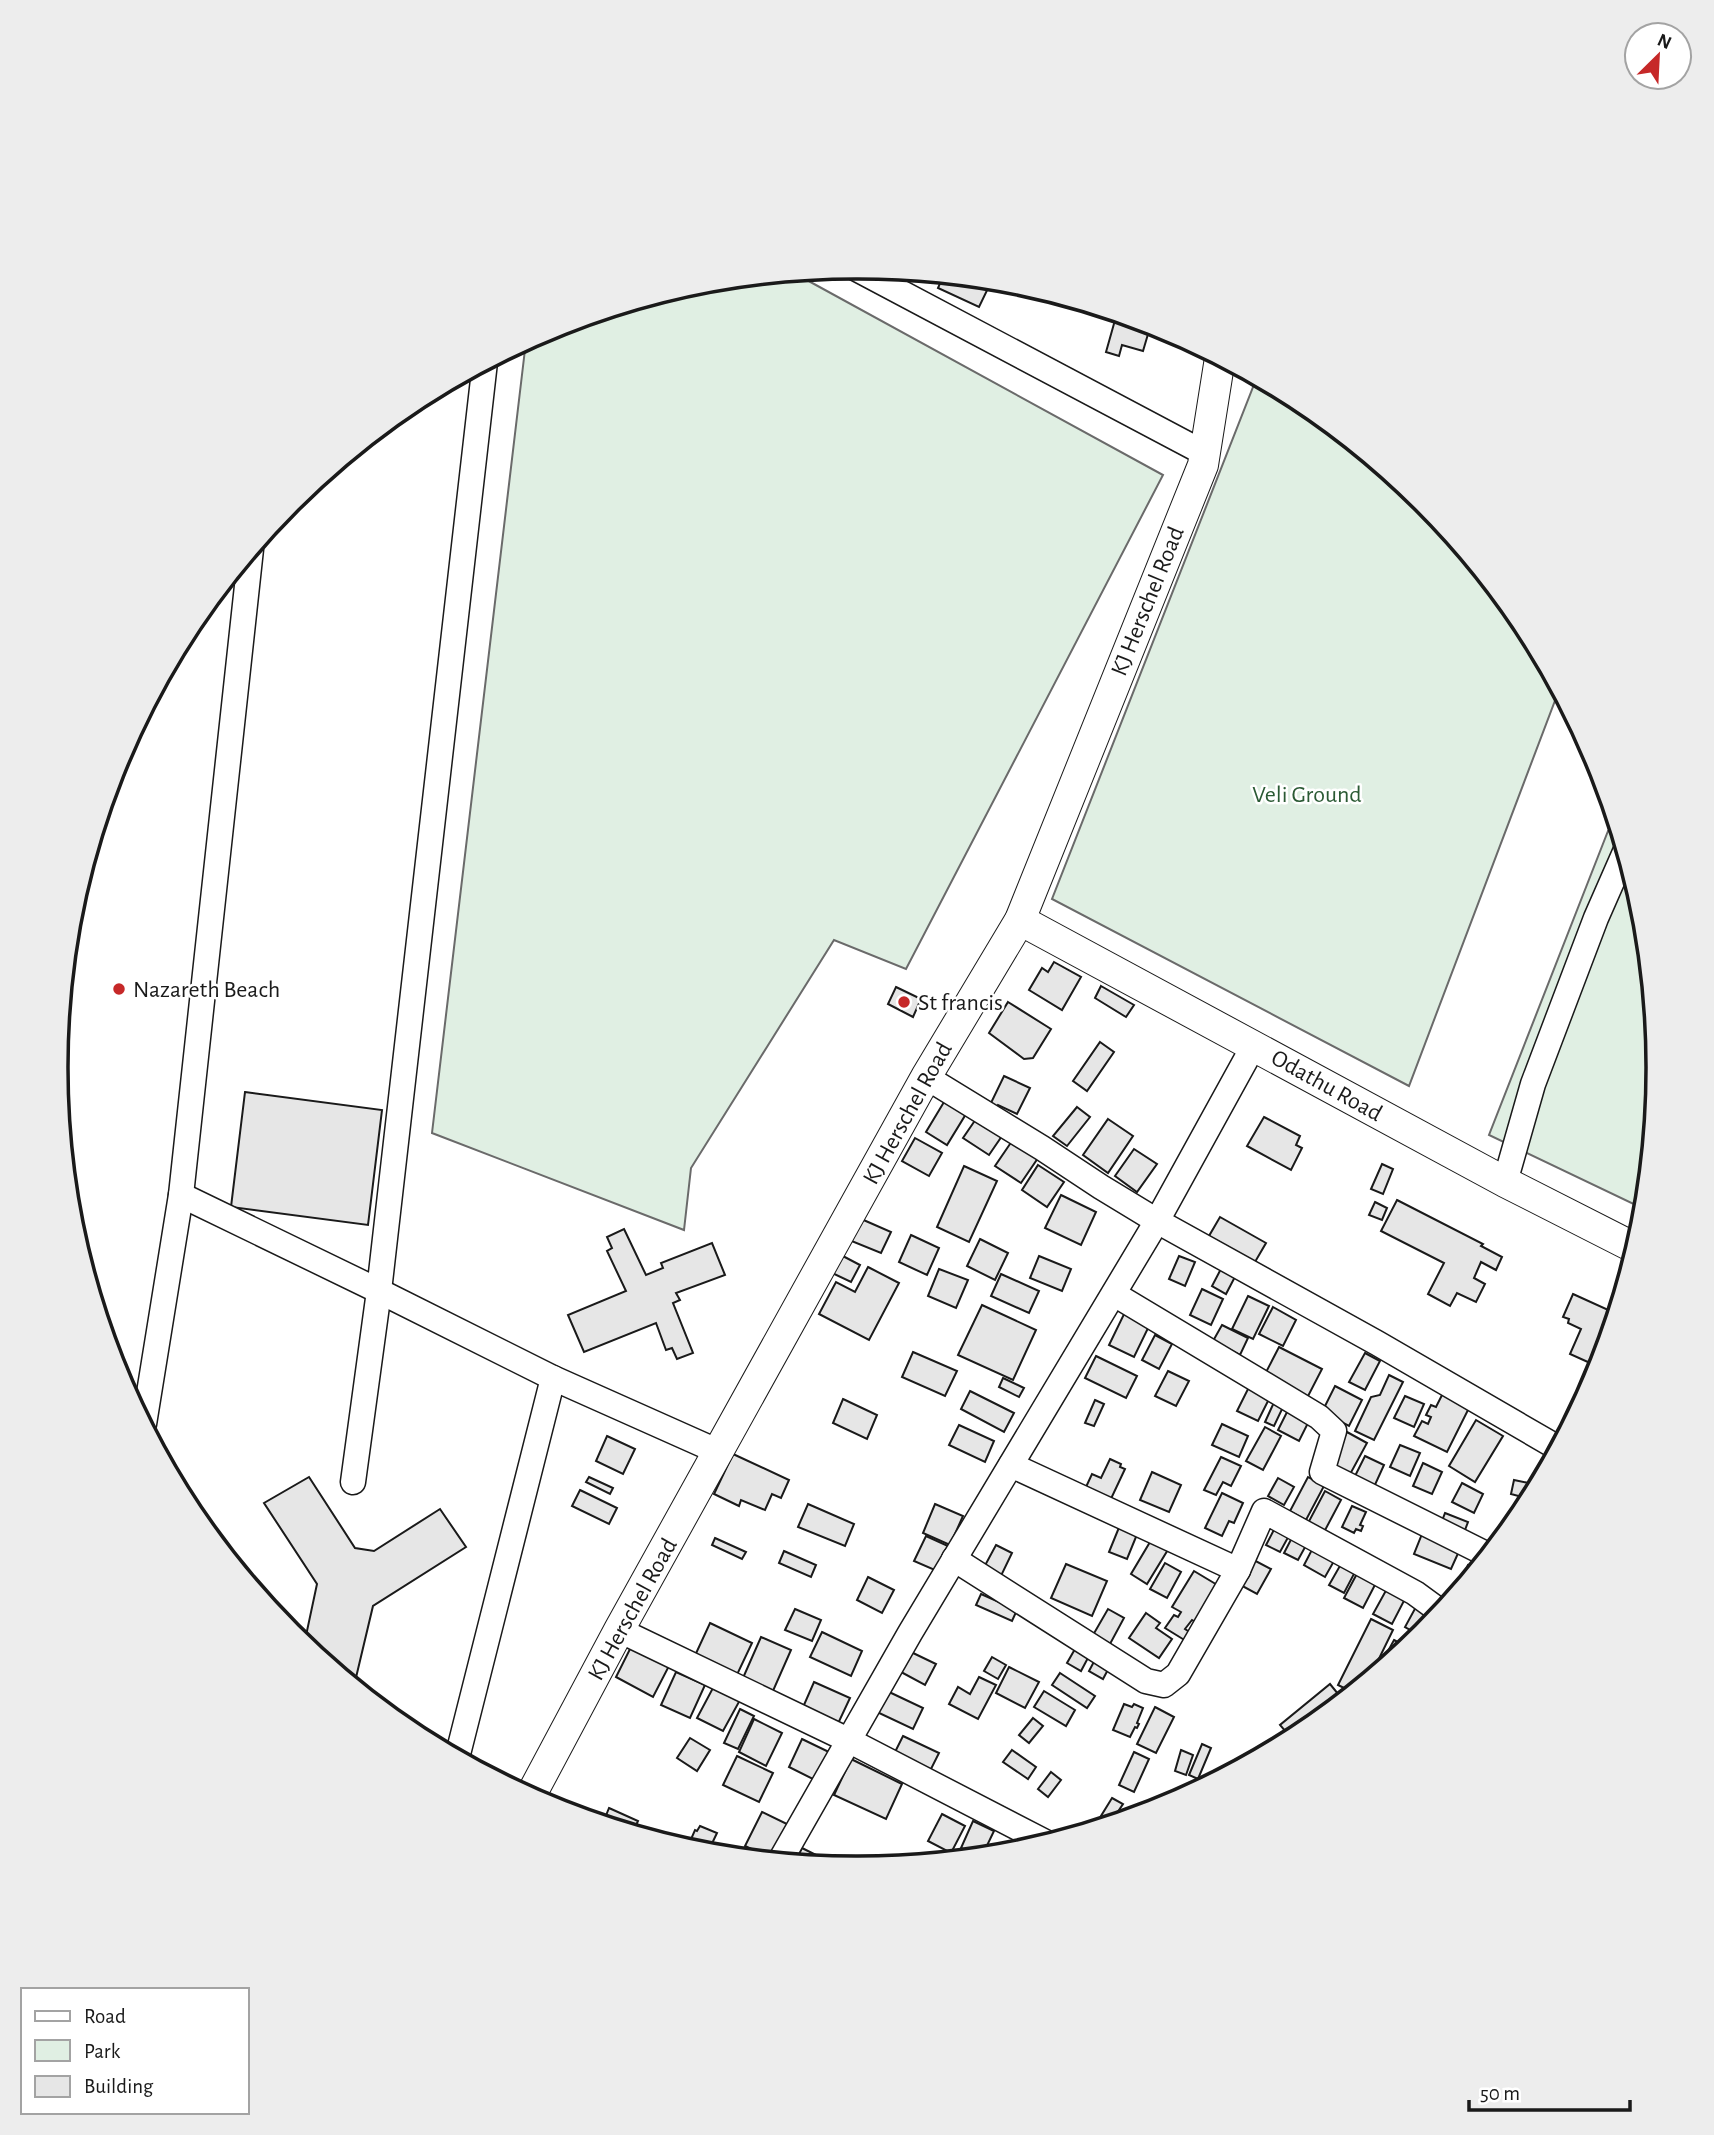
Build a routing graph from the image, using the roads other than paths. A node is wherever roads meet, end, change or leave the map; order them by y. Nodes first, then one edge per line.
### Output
1 (876, 279) edge
2 (1219, 367) edge
3 (484, 373) edge
4 (1206, 454) junction
5 (249, 565) edge
6 (1619, 865) edge
7 (1020, 920) junction
8 (1254, 1045) junction
9 (926, 1077) junction
10 (1506, 1182) junction
11 (181, 1195) junction
12 (1157, 1222) junction
13 (1626, 1243) edge
14 (379, 1291) junction
15 (1114, 1294) junction
16 (553, 1378) junction
17 (147, 1409) edge
18 (1550, 1443) edge
19 (719, 1452) junction
20 (1011, 1465) junction
21 (353, 1482) dead end
22 (1480, 1551) edge
23 (954, 1559) junction
24 (1238, 1570) junction
25 (1433, 1606) edge
26 (619, 1630) junction
27 (849, 1740) junction
28 (459, 1749) edge
29 (535, 1787) edge
30 (1033, 1836) edge
31 (785, 1853) edge

1 - 4 street
2 - 4 main road, KJ Herschel Road
3 - 14 street
4 - 7 main road, KJ Herschel Road
5 - 11 street
6 - 10 street
7 - 8 main road, Odathu Road
7 - 9 main road, KJ Herschel Road
8 - 10 main road, Odathu Road
8 - 12 street
9 - 12 street
9 - 19 main road, KJ Herschel Road
10 - 13 main road, Odathu Road
11 - 14 street
11 - 17 street
12 - 15 street
12 - 18 street
14 - 16 street
14 - 21 street
15 - 20 street
15 - 22 street
16 - 19 street
16 - 28 street
19 - 26 main road, KJ Herschel Road
20 - 23 street
20 - 24 street
23 - 24 street
23 - 27 street
24 - 25 street
26 - 27 street
26 - 29 main road, KJ Herschel Road
27 - 30 street
27 - 31 street

